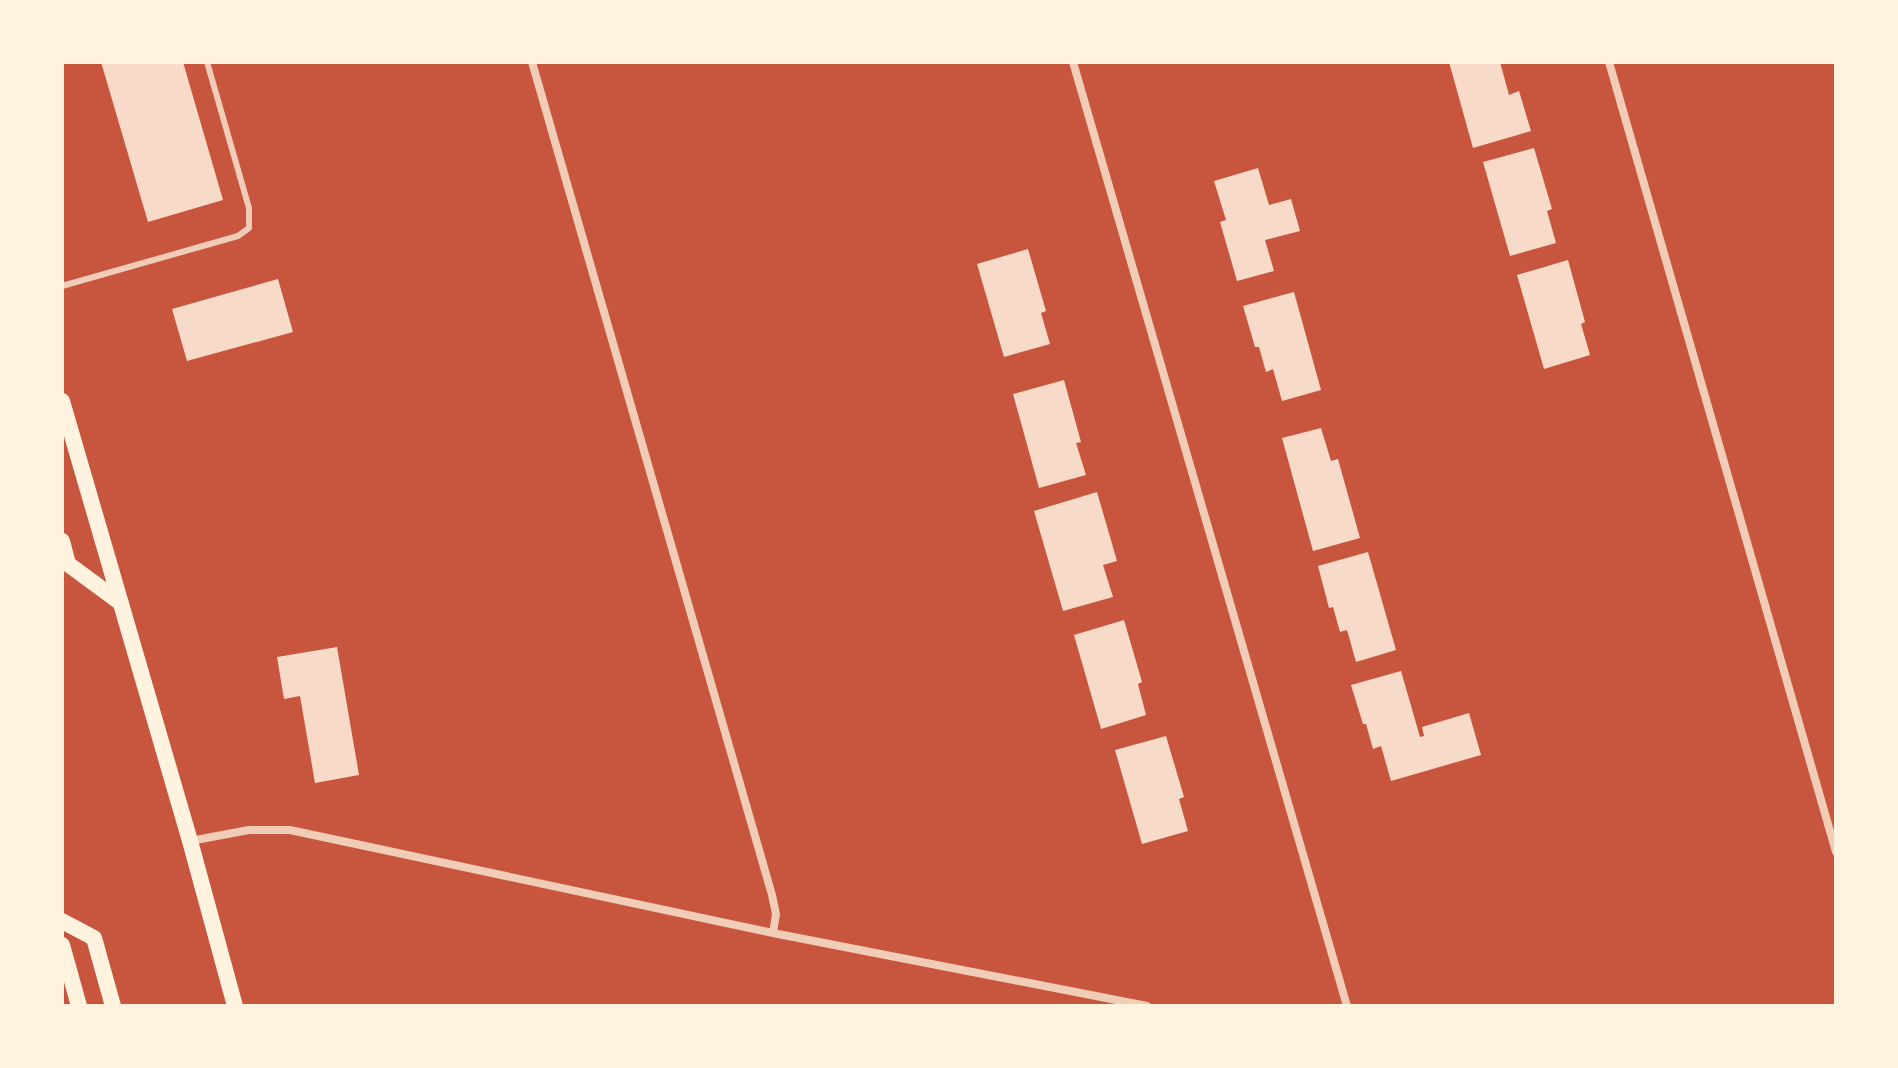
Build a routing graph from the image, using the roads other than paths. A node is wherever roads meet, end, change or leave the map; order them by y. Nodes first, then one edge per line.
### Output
1 (207, 62) edge
2 (532, 62) edge
3 (1073, 62) edge
4 (1609, 62) edge
5 (62, 286) edge
6 (62, 401) edge
7 (62, 541) edge
8 (121, 603) junction
9 (190, 841) junction
10 (1836, 852) edge
11 (62, 921) edge
12 (773, 933) junction
13 (62, 945) edge
14 (79, 1006) edge
15 (113, 1006) edge
16 (235, 1006) edge
17 (1147, 1006) edge
18 (1347, 1006) edge

1 - 5 lane
2 - 12 street
3 - 18 street
4 - 10 street
6 - 8 main road
7 - 8 main road
8 - 9 main road
9 - 12 street
9 - 16 main road
11 - 15 main road
12 - 17 street
13 - 14 main road

